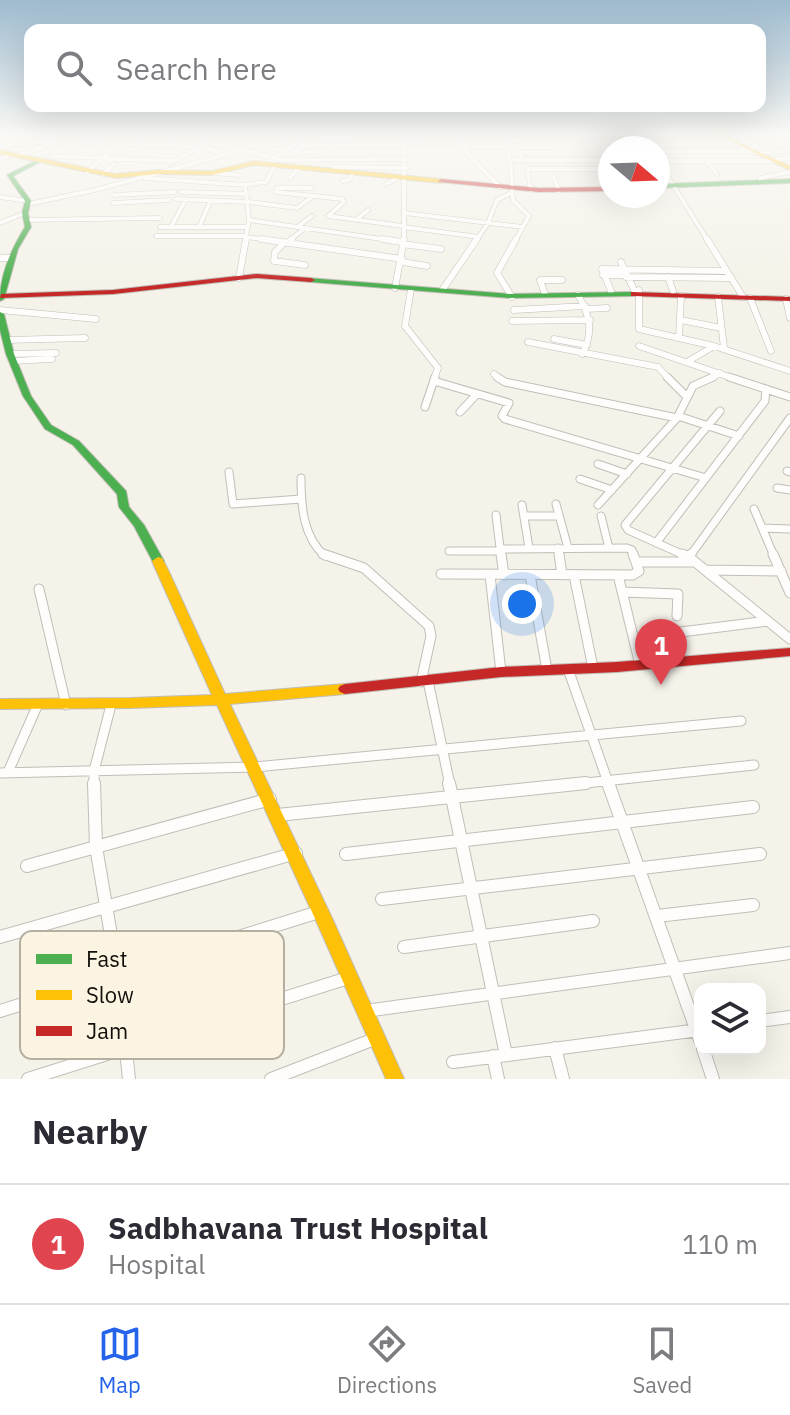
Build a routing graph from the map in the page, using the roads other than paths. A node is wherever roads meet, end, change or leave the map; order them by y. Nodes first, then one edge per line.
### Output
1 (15, 184) edge
2 (116, 184) edge
3 (153, 184) edge
4 (239, 184) edge
5 (248, 184) edge
6 (405, 184) edge
7 (471, 184) edge
8 (502, 184) edge
9 (508, 184) edge
10 (530, 184) edge
11 (557, 184) edge
12 (709, 184) edge
13 (243, 185) junction
14 (673, 186) joint
15 (312, 188) dead end
16 (598, 188) edge
17 (507, 190) junction
18 (531, 190) junction
19 (559, 191) junction
20 (149, 193) junction
21 (177, 194) junction
22 (248, 194) junction
23 (114, 195) dead end
24 (312, 197) junction
25 (2, 199) edge
26 (186, 199) junction
27 (169, 200) dead end
28 (211, 200) junction
29 (147, 201) junction
30 (248, 202) junction
31 (113, 203) dead end
32 (128, 208) dead end
33 (99, 209) dead end
34 (460, 209) dead end
35 (27, 210) junction
36 (368, 210) dead end
37 (73, 211) dead end
38 (404, 213) junction
39 (312, 216) dead end
40 (123, 218) junction
41 (160, 218) dead end
42 (93, 219) junction
43 (71, 220) junction
44 (356, 220) junction
45 (456, 220) junction
46 (0, 223) edge
47 (488, 223) junction
48 (274, 224) junction
49 (403, 226) junction
50 (160, 227) dead end
51 (171, 227) junction
52 (199, 227) junction
53 (297, 227) junction
54 (523, 227) junction
55 (305, 228) junction
56 (247, 230) junction
57 (156, 236) dead end
58 (259, 236) junction
59 (479, 237) junction
60 (285, 243) junction
61 (402, 243) junction
62 (441, 249) dead end
63 (6, 258) edge
64 (402, 261) junction
65 (305, 265) dead end
66 (427, 266) dead end
67 (624, 271) junction
68 (728, 274) junction
69 (238, 276) junction
70 (668, 277) junction
71 (562, 280) dead end
72 (395, 286) junction
73 (411, 289) junction
74 (443, 289) junction
75 (611, 291) junction
76 (637, 292) junction
77 (545, 294) junction
78 (677, 294) junction
79 (21, 295) junction
80 (512, 295) junction
81 (745, 296) junction
82 (718, 297) junction
83 (0, 298) edge
84 (789, 298) edge
85 (579, 300) junction
86 (607, 308) dead end
87 (17, 310) junction
88 (514, 310) dead end
89 (0, 312) edge
90 (790, 318) edge
91 (96, 319) dead end
92 (590, 320) junction
93 (681, 320) junction
94 (512, 321) dead end
95 (721, 328) junction
96 (85, 338) dead end
97 (679, 338) junction
98 (554, 339) dead end
99 (7, 340) junction
100 (528, 342) dead end
101 (587, 345) junction
102 (639, 346) dead end
103 (714, 346) junction
104 (724, 348) junction
105 (771, 351) dead end
106 (582, 354) junction
107 (54, 356) dead end
108 (11, 357) junction
109 (687, 362) junction
110 (790, 371) edge
111 (720, 373) junction
112 (494, 374) dead end
113 (434, 381) junction
114 (766, 389) junction
115 (477, 394) junction
116 (687, 397) junction
117 (790, 397) edge
118 (425, 407) dead end
119 (720, 411) dead end
120 (460, 412) dead end
121 (677, 417) junction
122 (790, 418) edge
123 (709, 426) junction
124 (739, 436) junction
125 (641, 457) junction
126 (598, 464) dead end
127 (673, 468) junction
128 (229, 472) dead end
129 (627, 474) junction
130 (301, 478) dead end
131 (706, 478) junction
132 (580, 479) dead end
133 (777, 488) dead end
134 (612, 490) junction
135 (790, 490) edge
136 (301, 499) junction
137 (556, 504) dead end
138 (522, 505) dead end
139 (598, 505) dead end
140 (754, 509) dead end
141 (496, 515) dead end
142 (524, 516) junction
143 (559, 516) junction
144 (601, 516) dead end
145 (762, 528) junction
146 (790, 529) edge
147 (656, 543) junction
148 (529, 548) junction
149 (563, 548) junction
150 (609, 548) junction
151 (501, 550) junction
152 (449, 551) dead end
153 (692, 560) junction
154 (636, 562) junction
155 (705, 570) junction
156 (781, 571) junction
157 (441, 574) dead end
158 (490, 575) junction
159 (504, 575) junction
160 (530, 575) junction
161 (562, 575) junction
162 (574, 575) junction
163 (618, 575) junction
164 (39, 589) dead end
165 (622, 592) junction
166 (790, 593) edge
167 (677, 616) dead end
168 (768, 621) junction
169 (673, 633) dead end
170 (790, 639) edge
171 (790, 652) edge
172 (640, 665) junction
173 (593, 668) junction
174 (568, 669) junction
175 (547, 670) junction
176 (501, 672) junction
177 (424, 682) junction
178 (223, 700) junction
179 (0, 704) edge
180 (38, 704) junction
181 (66, 705) junction
182 (111, 705) junction
183 (741, 721) dead end
184 (592, 735) junction
185 (442, 750) junction
186 (754, 765) dead end
187 (255, 767) junction
188 (94, 771) junction
189 (2, 773) edge
190 (608, 781) junction
191 (452, 798) junction
192 (270, 799) junction
193 (753, 807) dead end
194 (278, 815) junction
195 (624, 823) junction
196 (461, 842) junction
197 (96, 847) junction
198 (296, 853) junction
199 (346, 854) dead end
200 (760, 854) dead end
201 (27, 866) dead end
202 (640, 868) junction
203 (471, 887) junction
204 (382, 899) dead end
205 (753, 905) dead end
206 (107, 907) junction
207 (322, 911) junction
208 (657, 916) junction
209 (593, 921) dead end
210 (20, 931) edge
211 (21, 931) edge
212 (111, 931) edge
213 (259, 931) edge
214 (0, 937) edge
215 (482, 937) junction
216 (404, 947) dead end
217 (790, 953) edge
218 (676, 968) junction
219 (351, 977) junction
220 (493, 993) junction
221 (284, 998) edge
222 (20, 1005) edge
223 (0, 1011) edge
224 (365, 1011) junction
225 (790, 1017) edge
226 (694, 1019) edge
227 (766, 1020) edge
228 (694, 1034) edge
229 (377, 1038) junction
230 (555, 1048) junction
231 (705, 1055) edge
232 (500, 1056) junction
233 (91, 1059) edge
234 (127, 1059) edge
235 (453, 1062) dead end
236 (28, 1079) edge
237 (129, 1079) edge
238 (271, 1079) edge
239 (395, 1079) edge
240 (498, 1079) edge
241 (563, 1079) edge
242 (713, 1079) edge

1 - 35 main road
2 - 35 street
3 - 20 street
4 - 13 street
5 - 13 street
6 - 38 street
7 - 17 main road
8 - 17 street
9 - 17 street
10 - 18 street
11 - 19 street
12 - 14 main road
13 - 22 street
14 - 68 street
15 - 24 street
16 - 19 main road
17 - 18 main road
17 - 47 street
17 - 54 street
18 - 19 main road
20 - 21 street
20 - 23 street
20 - 29 street
21 - 22 street
21 - 26 street
22 - 30 street
24 - 30 street
24 - 44 street
25 - 35 street
26 - 28 street
26 - 51 street
27 - 29 street
28 - 30 street
28 - 52 street
29 - 31 street
30 - 56 street
32 - 40 street
33 - 42 street
34 - 45 street
35 - 43 street
35 - 46 street
35 - 63 main road
36 - 44 street
37 - 43 street
38 - 45 street
38 - 49 street
39 - 53 street
40 - 41 street
40 - 42 street
42 - 43 street
44 - 49 street
45 - 47 street
47 - 54 street
47 - 59 street
48 - 53 street
48 - 56 street
48 - 58 street
49 - 59 street
49 - 61 street
50 - 51 street
51 - 52 street
52 - 56 street
53 - 55 street
54 - 80 street
55 - 60 street
55 - 61 street
56 - 57 street
56 - 58 street
56 - 69 street
58 - 60 street
59 - 74 street
60 - 64 street
60 - 65 street
61 - 62 street
61 - 64 street
63 - 83 main road
64 - 66 street
64 - 72 street
67 - 68 street
67 - 70 street
67 - 75 street
67 - 76 street
68 - 70 street
68 - 81 street
69 - 72 main road
69 - 79 main road
70 - 78 street
71 - 77 street
72 - 73 main road
72 - 74 main road
73 - 80 main road
73 - 113 street
74 - 80 main road
75 - 76 main road
75 - 85 main road
76 - 78 main road
76 - 85 main road
76 - 97 street
77 - 80 main road
77 - 85 main road
78 - 81 main road
78 - 82 main road
78 - 93 street
79 - 83 main road
79 - 87 street
80 - 85 main road
81 - 82 main road
81 - 84 main road
81 - 105 street
82 - 95 street
84 - 90 street
85 - 86 street
85 - 88 street
85 - 92 street
87 - 89 street
87 - 91 street
89 - 99 main road
92 - 94 street
92 - 101 street
93 - 95 street
93 - 97 street
95 - 104 street
96 - 99 street
97 - 103 street
98 - 101 street
99 - 108 main road
100 - 106 street
101 - 106 street
102 - 109 street
103 - 104 street
103 - 109 street
104 - 110 street
106 - 116 street
107 - 108 street
108 - 178 main road
109 - 111 street
111 - 114 street
111 - 116 street
112 - 121 street
113 - 115 street
113 - 118 street
114 - 117 street
114 - 124 street
115 - 120 street
115 - 125 street
116 - 121 street
119 - 123 street
121 - 123 street
121 - 125 street
122 - 153 street
123 - 124 street
123 - 127 street
124 - 131 street
125 - 127 street
125 - 129 street
126 - 129 street
127 - 131 street
127 - 147 street
128 - 136 street
129 - 134 street
130 - 136 street
131 - 147 street
132 - 134 street
133 - 135 street
134 - 139 street
136 - 177 street
137 - 143 street
138 - 142 street
140 - 145 street
141 - 151 street
142 - 143 street
142 - 148 street
143 - 149 street
144 - 150 street
145 - 146 street
145 - 156 street
147 - 153 street
148 - 149 street
148 - 151 street
149 - 150 street
149 - 161 street
150 - 154 street
151 - 152 street
151 - 159 street
153 - 154 street
153 - 155 street
154 - 163 street
155 - 156 street
155 - 168 street
156 - 166 street
157 - 158 street
158 - 159 street
158 - 176 street
159 - 160 street
160 - 161 street
160 - 175 street
161 - 162 street
162 - 163 street
162 - 173 street
163 - 165 street
164 - 181 street
165 - 167 street
165 - 172 street
168 - 169 street
168 - 170 street
171 - 172 main road
172 - 173 main road
173 - 174 main road
174 - 175 main road
174 - 184 street
175 - 176 main road
176 - 177 main road
177 - 178 main road
177 - 185 street
178 - 182 main road
178 - 187 main road
179 - 180 main road
180 - 181 main road
180 - 189 street
181 - 182 main road
182 - 188 street
183 - 184 street
184 - 185 street
184 - 190 street
185 - 187 street
185 - 191 street
186 - 190 street
187 - 188 street
187 - 192 main road
188 - 189 street
188 - 197 street
190 - 191 street
190 - 195 street
191 - 194 street
191 - 196 street
192 - 194 main road
192 - 197 street
193 - 195 street
194 - 198 main road
195 - 196 street
195 - 202 street
196 - 199 street
196 - 203 street
197 - 201 street
197 - 206 street
198 - 206 street
198 - 207 main road
200 - 202 street
202 - 203 street
202 - 208 street
203 - 204 street
203 - 215 street
205 - 208 street
206 - 211 street
206 - 212 street
207 - 213 street
207 - 219 main road
208 - 218 street
209 - 215 street
210 - 214 street
215 - 216 street
215 - 220 street
217 - 218 street
218 - 220 street
218 - 226 street
219 - 221 street
219 - 224 main road
220 - 224 street
220 - 232 street
222 - 223 street
224 - 229 main road
225 - 227 street
228 - 230 street
229 - 238 street
229 - 239 main road
230 - 232 street
230 - 241 street
231 - 242 street
232 - 235 street
232 - 240 street
233 - 236 street
234 - 237 street

